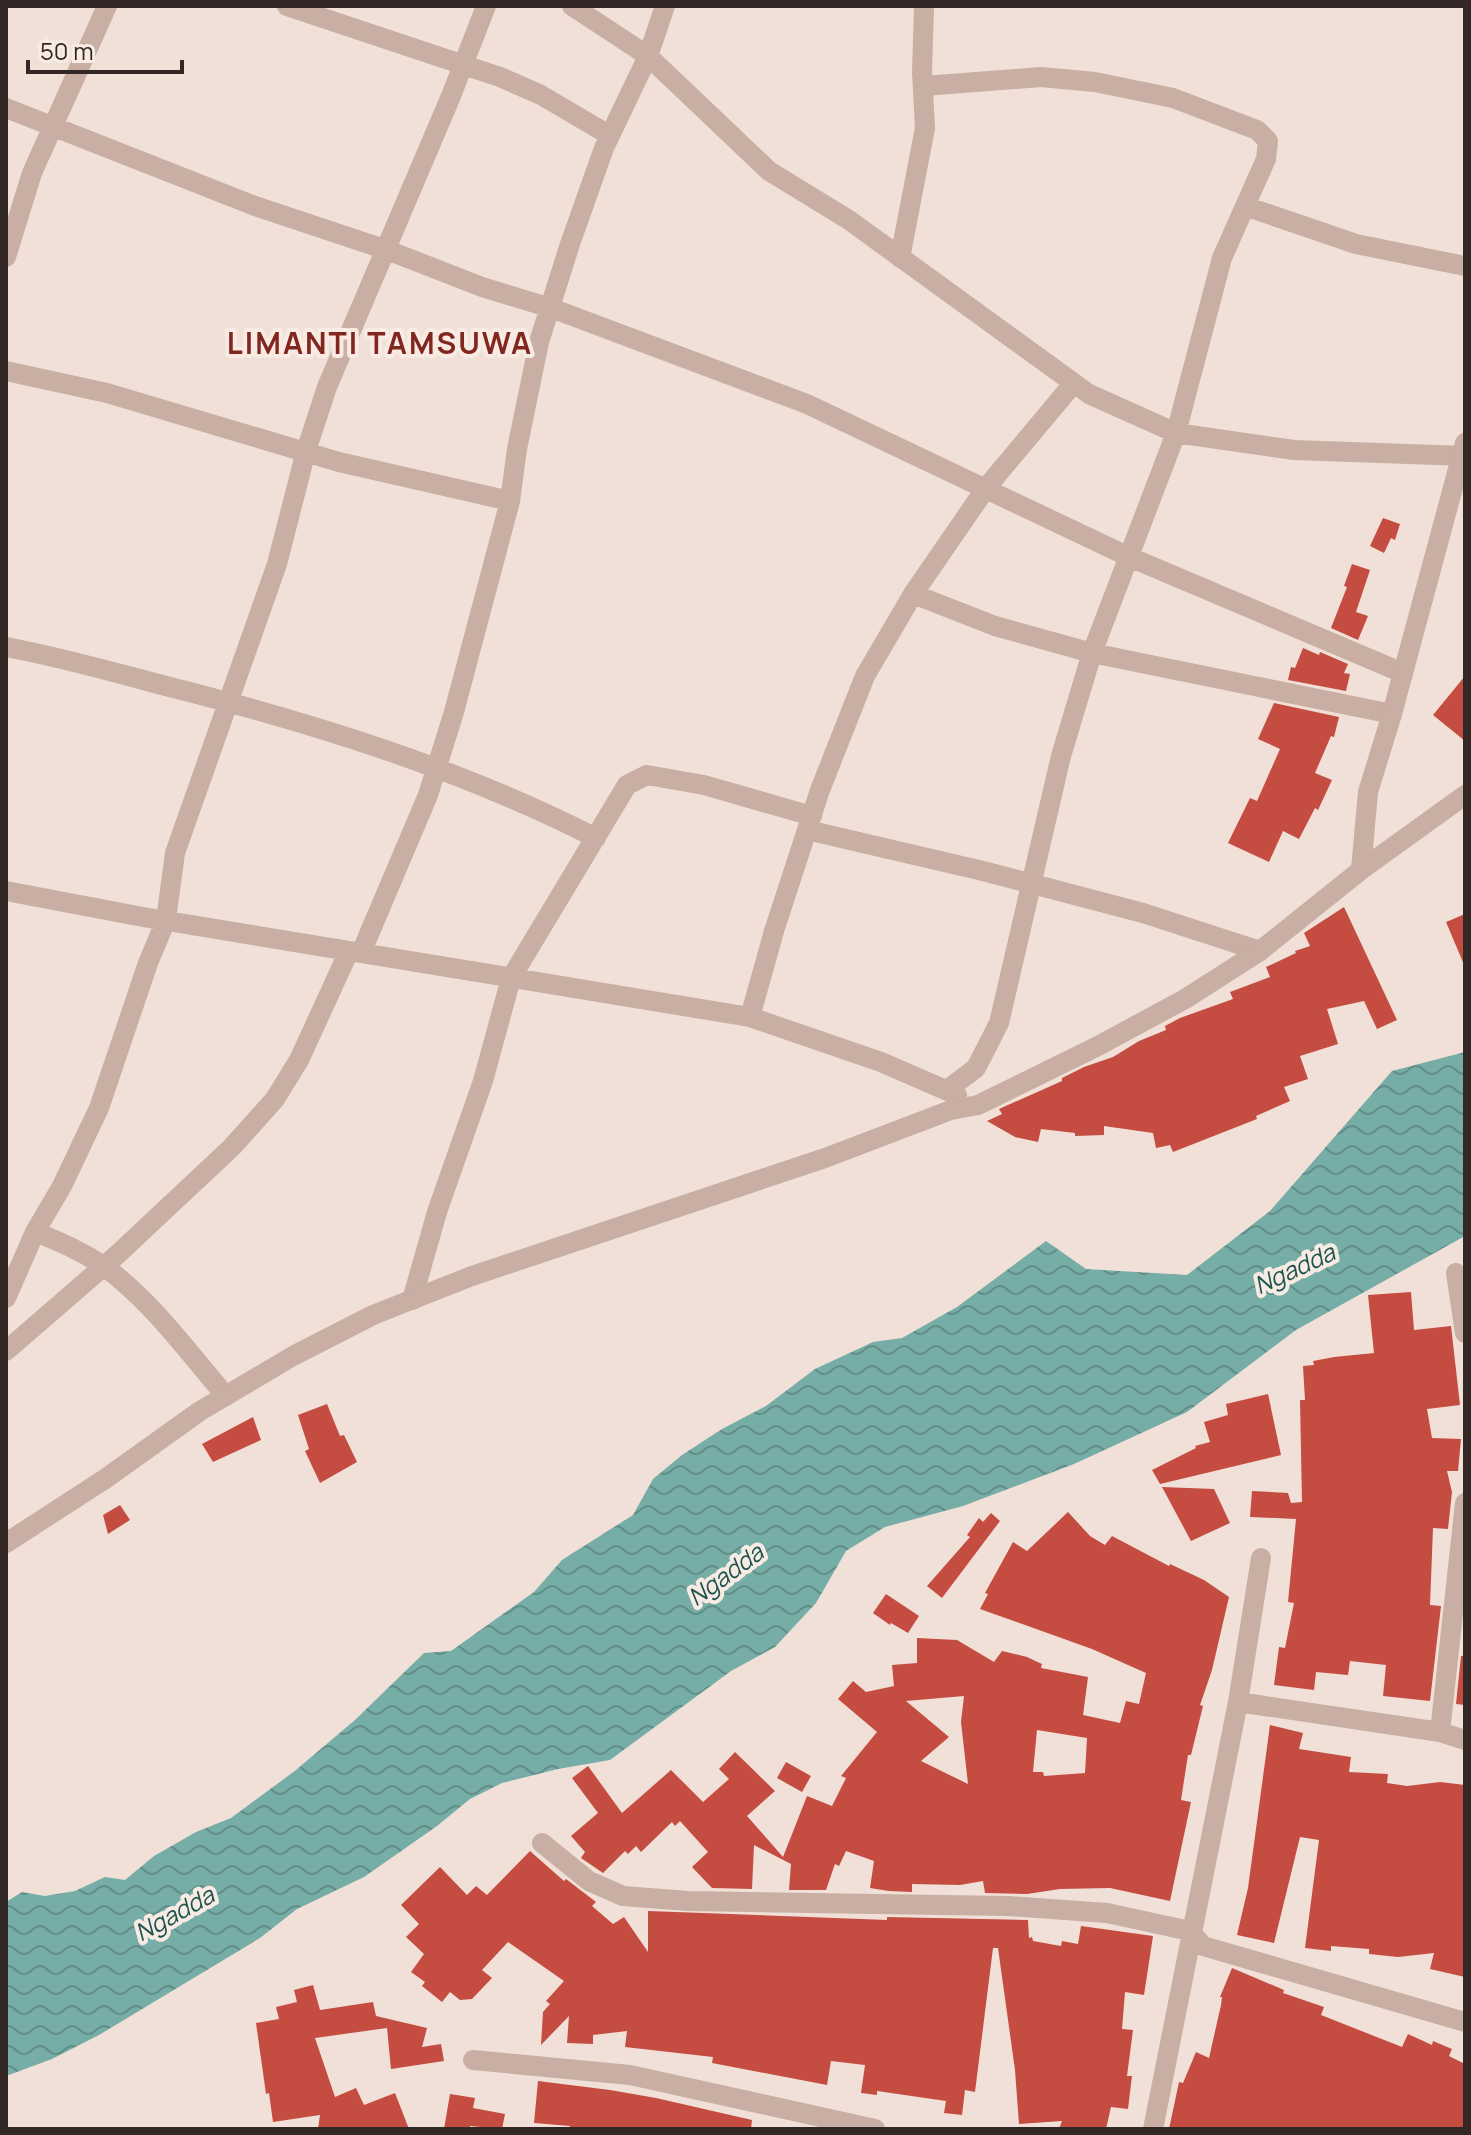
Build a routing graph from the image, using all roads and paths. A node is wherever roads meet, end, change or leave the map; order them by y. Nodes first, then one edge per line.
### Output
1 (107, 6) edge
2 (287, 6) edge
3 (486, 6) edge
4 (572, 6) edge
5 (665, 6) edge
6 (924, 6) edge
7 (648, 56) junction
8 (463, 65) junction
9 (924, 86) junction
10 (6, 108) edge
11 (53, 128) junction
12 (609, 135) junction
13 (1245, 206) junction
14 (387, 250) junction
15 (6, 257) edge
16 (900, 258) junction
17 (1465, 266) edge
18 (551, 308) junction
19 (6, 371) edge
20 (1073, 384) junction
21 (1176, 433) junction
22 (306, 451) junction
23 (1464, 451) edge
24 (986, 488) junction
25 (510, 501) junction
26 (1127, 556) junction
27 (913, 594) junction
28 (6, 647) edge
29 (1092, 653) junction
30 (1403, 673) junction
31 (230, 702) junction
32 (1392, 714) junction
33 (437, 769) junction
34 (1465, 795) edge
35 (810, 823) junction
36 (596, 838) junction
37 (1361, 870) junction
38 (1030, 883) junction
39 (6, 891) edge
40 (166, 920) junction
41 (1260, 951) junction
42 (355, 952) junction
43 (511, 978) junction
44 (750, 1017) junction
45 (947, 1090) junction
46 (978, 1105) junction
47 (35, 1232) junction
48 (104, 1266) junction
49 (1456, 1273) dead end
50 (6, 1298) edge
51 (412, 1300) junction
52 (1465, 1333) edge
53 (6, 1351) edge
54 (226, 1396) junction
55 (1465, 1503) edge
56 (6, 1543) edge
57 (1261, 1558) dead end
58 (1238, 1702) junction
59 (1440, 1732) junction
60 (1465, 1740) edge
61 (542, 1843) dead end
62 (1190, 1931) junction
63 (1465, 2022) edge
64 (473, 2060) dead end
65 (875, 2129) edge
66 (1153, 2129) edge

1 - 11 street
2 - 8 street
3 - 8 street
4 - 7 street
5 - 7 street
6 - 9 street
7 - 12 street
7 - 16 street
8 - 12 street
8 - 14 street
9 - 13 street
9 - 16 street
10 - 11 street
11 - 14 street
11 - 15 street
12 - 18 street
13 - 17 street
13 - 21 street
14 - 18 street
14 - 22 street
16 - 20 street
18 - 24 street
18 - 25 street
19 - 22 street
20 - 21 street
20 - 24 street
21 - 23 street
21 - 26 street
22 - 25 street
22 - 31 street
23 - 30 street
24 - 26 street
24 - 27 street
25 - 33 street
26 - 29 street
26 - 30 street
27 - 29 street
27 - 35 street
28 - 31 street
29 - 32 street
29 - 38 street
30 - 32 street
31 - 33 street
31 - 40 street
32 - 37 street
33 - 36 street
33 - 42 street
34 - 37 street
35 - 36 street
35 - 38 street
35 - 44 street
36 - 43 street
37 - 41 street
38 - 41 street
38 - 45 street
39 - 40 street
40 - 42 street
40 - 47 street
41 - 46 street
42 - 43 street
42 - 48 street
43 - 44 street
43 - 51 street
44 - 45 street
45 - 46 street
46 - 51 street
47 - 48 street
47 - 50 street
48 - 53 street
48 - 54 street
49 - 52 street
51 - 54 street
54 - 56 street
55 - 59 street
57 - 58 street
58 - 59 street
58 - 62 street
59 - 60 street
61 - 62 street
62 - 63 street
62 - 66 street
64 - 65 street

